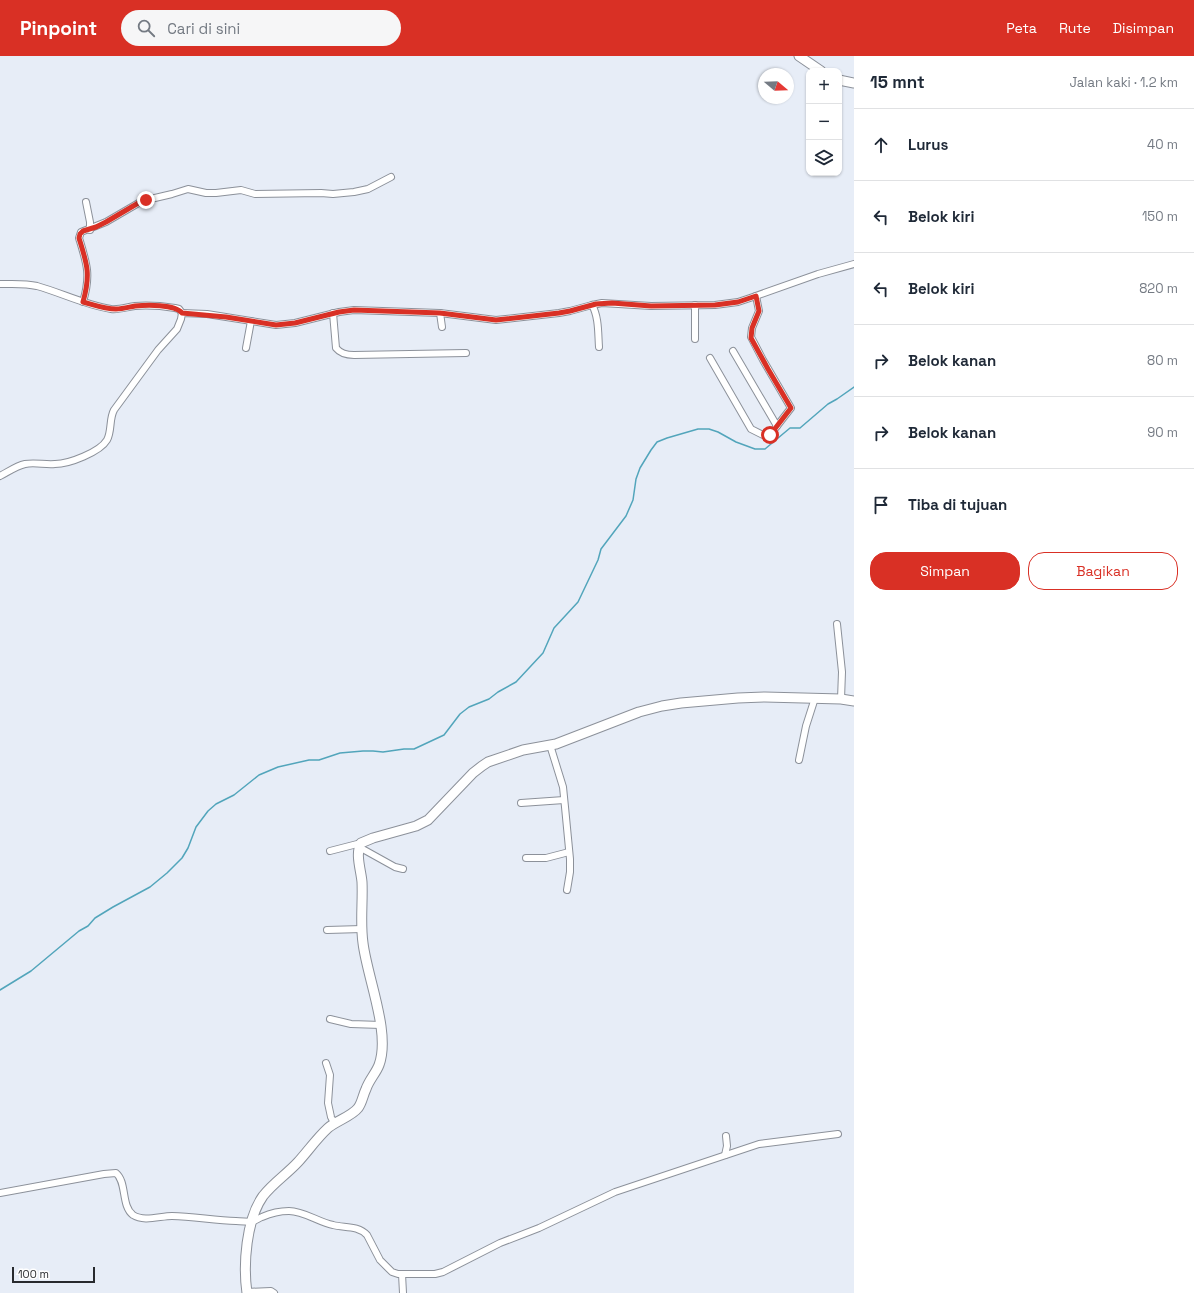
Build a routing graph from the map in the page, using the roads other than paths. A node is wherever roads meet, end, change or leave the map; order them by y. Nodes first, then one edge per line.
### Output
1 (799, 56) edge
2 (817, 68) edge
3 (842, 81) edge
4 (854, 83) edge
5 (391, 177) dead end
6 (86, 202) dead end
7 (90, 230) junction
8 (854, 264) edge
9 (0, 284) edge
10 (756, 296) junction
11 (83, 302) junction
12 (592, 305) junction
13 (695, 305) junction
14 (182, 313) junction
15 (333, 313) junction
16 (440, 313) junction
17 (251, 321) junction
18 (442, 327) dead end
19 (695, 338) dead end
20 (599, 347) dead end
21 (246, 348) dead end
22 (732, 351) dead end
23 (466, 353) dead end
24 (710, 358) dead end
25 (777, 426) junction
26 (0, 476) edge
27 (837, 624) dead end
28 (815, 698) junction
29 (841, 699) junction
30 (854, 701) edge
31 (550, 745) junction
32 (799, 760) dead end
33 (564, 800) junction
34 (521, 803) dead end
35 (360, 845) junction
36 (330, 851) dead end
37 (570, 852) junction
38 (526, 858) dead end
39 (403, 869) dead end
40 (567, 890) dead end
41 (362, 929) junction
42 (327, 930) dead end
43 (330, 1019) dead end
44 (381, 1025) junction
45 (326, 1063) dead end
46 (334, 1123) junction
47 (838, 1134) dead end
48 (726, 1136) dead end
49 (725, 1155) junction
50 (0, 1193) edge
51 (252, 1222) junction
52 (402, 1274) junction
53 (247, 1292) edge
54 (274, 1293) edge
55 (403, 1293) edge

1 - 2 street
3 - 4 street
5 - 7 street
6 - 7 street
7 - 11 street
8 - 10 street
9 - 11 street
10 - 13 street
10 - 25 street
11 - 14 street
12 - 13 street
12 - 16 street
12 - 20 street
13 - 19 street
14 - 17 street
14 - 26 street
15 - 16 street
15 - 17 street
15 - 23 street
16 - 18 street
17 - 21 street
22 - 25 street
24 - 25 street
27 - 29 street
28 - 29 street
28 - 31 street
28 - 32 street
29 - 30 street
31 - 33 street
31 - 35 street
33 - 34 street
33 - 37 street
35 - 36 street
35 - 39 street
35 - 41 street
37 - 38 street
37 - 40 street
41 - 42 street
41 - 44 street
43 - 44 street
44 - 46 street
45 - 46 street
46 - 51 street
47 - 49 street
48 - 49 street
49 - 52 street
50 - 51 street
51 - 52 street
51 - 53 street
52 - 55 street
53 - 54 street

